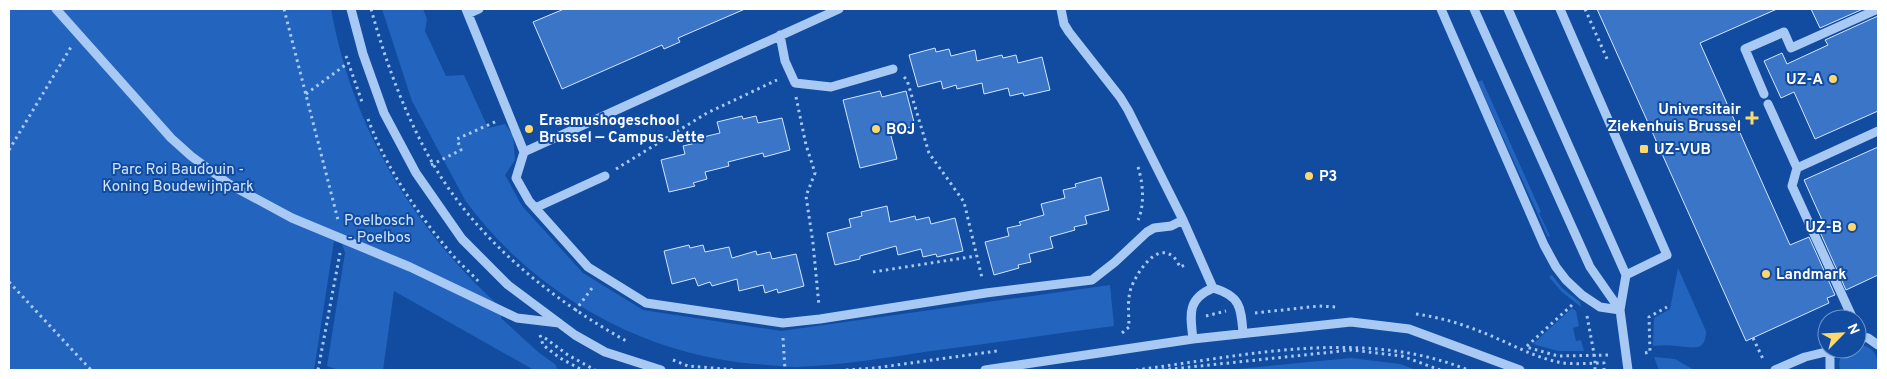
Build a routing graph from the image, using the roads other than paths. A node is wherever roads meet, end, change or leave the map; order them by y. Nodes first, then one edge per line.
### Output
1 (56, 9) edge
2 (350, 9) edge
3 (479, 9) edge
4 (839, 9) edge
5 (1061, 9) edge
6 (1441, 9) edge
7 (1474, 9) edge
8 (1508, 9) edge
9 (1560, 9) edge
10 (1878, 9) edge
11 (467, 11) edge
12 (780, 35) junction
13 (893, 69) road end
14 (1764, 94) dead end
15 (1768, 104) dead end
16 (1878, 131) edge
17 (524, 152) junction
18 (1797, 168) junction
19 (605, 176) road end
20 (535, 208) junction
21 (1183, 220) junction
22 (1626, 275) junction
23 (1213, 288) junction
24 (1848, 309) edge
25 (1620, 310) junction
26 (559, 323) junction
27 (1243, 333) junction
28 (1193, 339) junction
29 (1817, 354) edge
30 (661, 370) edge
31 (985, 370) edge
32 (1520, 370) edge
33 (1628, 370) edge
34 (1775, 370) edge

1 - 26 street
2 - 26 street
3 - 11 street
4 - 12 street
5 - 21 street
6 - 25 street
7 - 25 street
8 - 22 street
9 - 22 street
10 - 14 street
11 - 17 street
12 - 13 street
12 - 17 street
15 - 18 street
16 - 18 street
17 - 20 street
18 - 24 street
19 - 20 street
20 - 21 street
21 - 23 street
22 - 25 street
23 - 27 street
23 - 28 street
25 - 33 street
26 - 30 street
27 - 28 street
27 - 32 street
28 - 31 street
29 - 34 street

